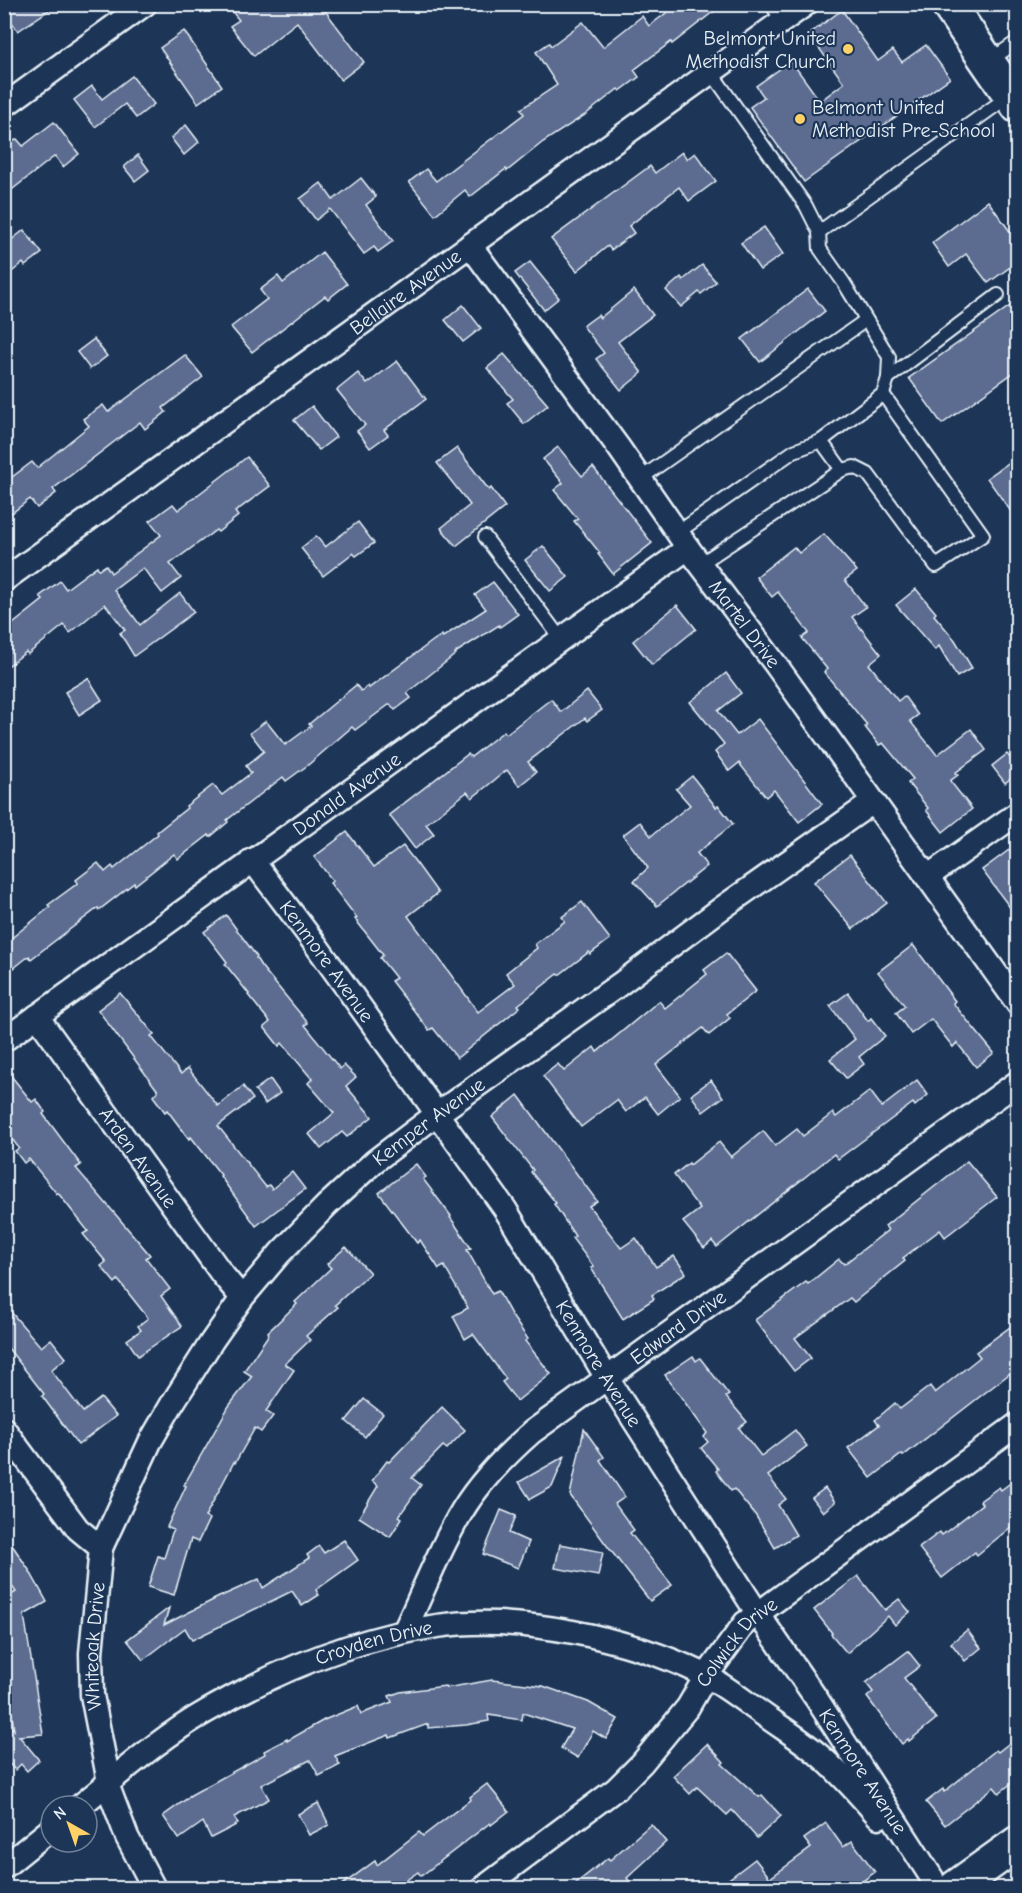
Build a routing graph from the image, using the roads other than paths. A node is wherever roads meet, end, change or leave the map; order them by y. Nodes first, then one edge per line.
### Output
1 (145, 4) edge
2 (806, 4) edge
3 (948, 4) edge
4 (777, 13) edge
5 (1017, 41) edge
6 (988, 63) junction
7 (711, 72) junction
8 (1015, 102) edge
9 (4, 106) edge
10 (819, 232) junction
11 (470, 245) junction
12 (998, 295) dead end
13 (866, 320) junction
14 (888, 378) junction
15 (884, 394) junction
16 (821, 441) junction
17 (842, 470) junction
18 (640, 479) junction
19 (485, 537) dead end
20 (688, 548) junction
21 (4, 580) edge
22 (561, 639) junction
23 (873, 802) junction
24 (1017, 813) edge
25 (252, 860) junction
26 (927, 877) junction
27 (1017, 1004) edge
28 (37, 1016) junction
29 (4, 1040) edge
30 (1017, 1082) edge
31 (437, 1114) junction
32 (242, 1298) junction
33 (607, 1378) junction
34 (1017, 1424) edge
35 (4, 1429) edge
36 (101, 1548) junction
37 (758, 1614) junction
38 (404, 1632) junction
39 (706, 1676) junction
40 (107, 1784) junction
41 (95, 1794) edge
42 (39, 1839) edge
43 (1017, 1843) edge
44 (4, 1867) edge
45 (942, 1885) edge
46 (154, 1888) edge
47 (483, 1888) edge

1 - 9 street
2 - 4 street, Bellaire Avenue
3 - 6 main road
4 - 7 street, Bellaire Avenue
5 - 6 lane
6 - 8 main road
7 - 10 lane
7 - 11 street, Bellaire Avenue
8 - 10 lane
10 - 13 lane
11 - 18 street, Martel Drive
11 - 21 street, Bellaire Avenue
12 - 14 lane
13 - 14 lane
13 - 18 lane
14 - 15 lane
15 - 16 lane
15 - 17 lane
16 - 17 lane
16 - 20 lane
17 - 20 lane
18 - 20 street, Martel Drive
19 - 22 lane
20 - 22 street, Donald Avenue
20 - 23 street, Martel Drive
22 - 25 street, Donald Avenue
23 - 26 street, Martel Drive
23 - 31 street, Kemper Avenue
24 - 26 street
25 - 28 street, Donald Avenue
25 - 31 street, Kenmore Avenue
26 - 27 street, Martel Drive
28 - 29 street, Donald Avenue
28 - 32 street, Arden Avenue
30 - 33 street, Edward Drive
31 - 32 street, Kemper Avenue
31 - 33 street, Kenmore Avenue
32 - 36 street, Kemper Avenue
33 - 37 street, Kenmore Avenue
33 - 38 street, Edward Drive
34 - 37 street, Colwick Drive
35 - 36 street
36 - 40 street, Whiteoak Drive
37 - 39 street, Colwick Drive
37 - 45 street, Kenmore Avenue
38 - 39 street, Croyden Drive
38 - 40 street, Croyden Drive
39 - 45 street, Kenmore Avenue
39 - 47 street, Colwick Drive
40 - 41 street, Croyden Drive
40 - 46 street, Whiteoak Drive
42 - 44 street
43 - 45 main road

